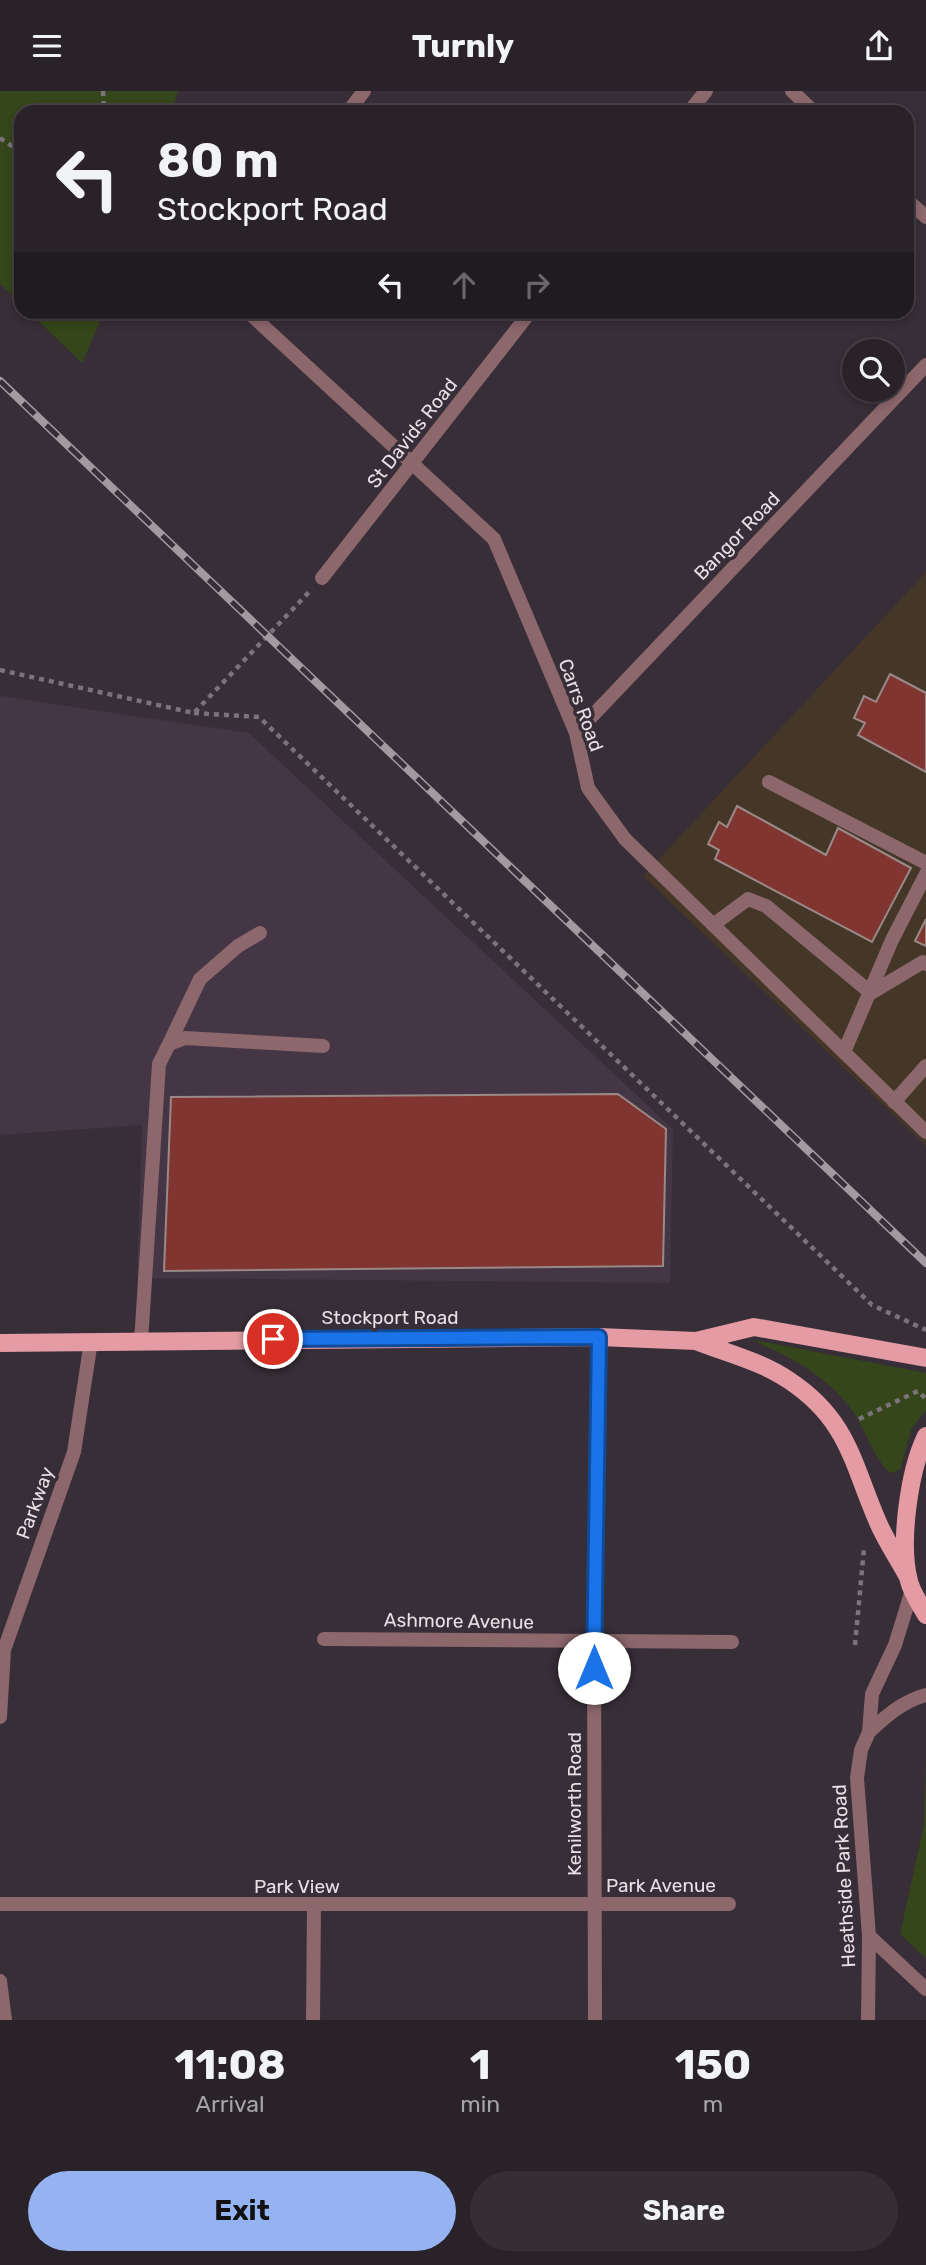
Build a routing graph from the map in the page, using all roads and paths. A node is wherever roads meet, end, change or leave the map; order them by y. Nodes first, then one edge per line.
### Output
1 (364, 91) edge
2 (706, 91) edge
3 (792, 91) edge
4 (353, 105) edge
5 (695, 105) edge
6 (807, 105) edge
7 (256, 319) edge
8 (525, 319) edge
9 (926, 365) edge
10 (412, 463) junction
11 (322, 577) joint
12 (0, 670) edge
13 (194, 713) junction
14 (576, 733) junction
15 (769, 782) dead end
16 (926, 863) edge
17 (926, 874) edge
18 (713, 925) junction
19 (260, 933) dead end
20 (926, 964) edge
21 (871, 993) junction
22 (169, 1044) junction
23 (323, 1046) dead end
24 (844, 1052) junction
25 (926, 1066) edge
26 (894, 1102) junction
27 (926, 1132) edge
28 (926, 1330) edge
29 (599, 1337) junction
30 (91, 1341) junction
31 (696, 1341) junction
32 (141, 1342) junction
33 (0, 1343) edge
34 (926, 1358) edge
35 (919, 1382) dead end
36 (918, 1391) junction
37 (926, 1399) edge
38 (863, 1416) dead end
39 (926, 1436) edge
40 (864, 1540) dead end
41 (910, 1584) junction
42 (926, 1615) edge
43 (324, 1639) dead end
44 (594, 1642) junction
45 (732, 1642) dead end
46 (855, 1645) dead end
47 (926, 1695) edge
48 (0, 1717) edge
49 (869, 1732) junction
50 (0, 1904) edge
51 (593, 1904) junction
52 (729, 1904) dead end
53 (314, 1905) junction
54 (869, 1936) junction
55 (0, 1981) edge
56 (926, 1989) edge
57 (5, 2020) edge
58 (313, 2020) edge
59 (595, 2020) edge
60 (868, 2020) edge

1 - 4 street
2 - 5 street
3 - 6 street
7 - 10 street, Carrs Road
8 - 10 street, St Davids Road
9 - 14 street, Bangor Road
10 - 11 street, St Davids Road
10 - 14 street, Carrs Road
11 - 13 path
12 - 13 path
13 - 28 path
14 - 18 street, Carrs Road
15 - 16 street
17 - 21 street
18 - 21 street
18 - 24 street, Carrs Road
19 - 22 street
20 - 21 street
21 - 24 street
22 - 23 street
22 - 32 street
24 - 26 street, Carrs Road
25 - 26 street
26 - 27 street, Carrs Road
29 - 31 main road, Stockport Road
29 - 32 main road, Stockport Road
29 - 44 street, Kenilworth Road
30 - 32 main road, Stockport Road
30 - 33 main road, Stockport Road
30 - 48 street, Parkway
31 - 34 main road, Stockport Road
31 - 41 main road, Stockport Road
35 - 36 path
36 - 37 path
36 - 38 path
39 - 41 main road
40 - 46 path
41 - 42 main road, Stockport Road
41 - 49 street, Heathside Park Road
43 - 44 street, Ashmore Avenue
44 - 45 street, Ashmore Avenue
44 - 51 street, Kenilworth Road
47 - 49 street
49 - 54 street, Heathside Park Road
50 - 53 street, Park View
51 - 52 street, Park Avenue
51 - 53 street, Park View
51 - 59 street, Kenilworth Road
53 - 58 street
54 - 56 street
54 - 60 street, Heathside Park Road
55 - 57 street

